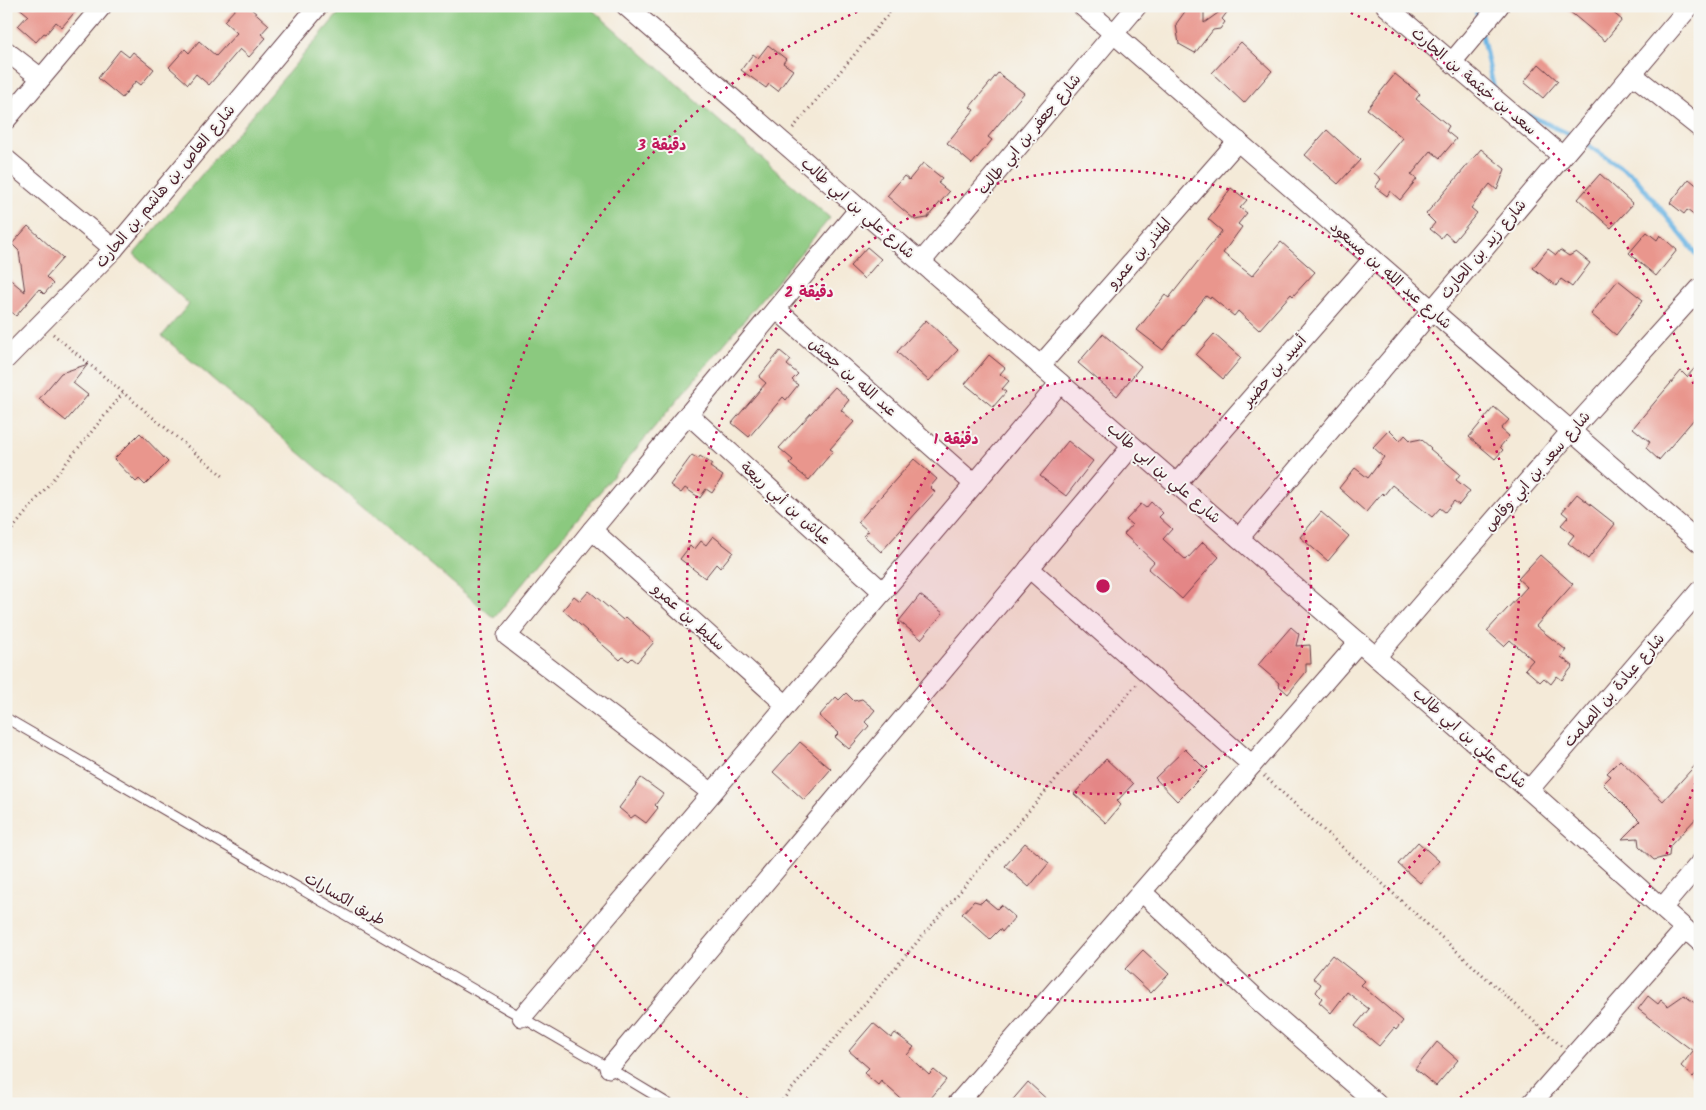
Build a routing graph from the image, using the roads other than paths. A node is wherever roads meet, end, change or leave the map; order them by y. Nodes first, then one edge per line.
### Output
1 (102, 6) edge
2 (318, 6) edge
3 (626, 6) edge
4 (1082, 6) edge
5 (1137, 6) edge
6 (1386, 6) edge
7 (1499, 6) edge
8 (1690, 6) edge
9 (1114, 34) junction
10 (6, 51) edge
11 (1452, 62) junction
12 (1632, 74) junction
13 (40, 78) junction
14 (6, 120) edge
15 (1700, 128) edge
16 (1238, 141) junction
17 (1562, 156) junction
18 (6, 159) edge
19 (860, 209) junction
20 (114, 249) junction
21 (1373, 259) junction
22 (921, 262) junction
23 (1700, 288) edge
24 (776, 309) junction
25 (1432, 310) junction
26 (6, 359) edge
27 (1040, 366) junction
28 (1060, 383) junction
29 (688, 414) junction
30 (1571, 431) junction
31 (1132, 446) junction
32 (974, 484) junction
33 (1176, 484) junction
34 (592, 530) junction
35 (1238, 538) junction
36 (1700, 543) edge
37 (1029, 568) junction
38 (1700, 590) edge
39 (883, 592) junction
40 (1359, 642) junction
41 (1376, 657) junction
42 (786, 705) junction
43 (6, 718) edge
44 (1252, 765) junction
45 (1529, 790) junction
46 (712, 793) junction
47 (1700, 863) edge
48 (1142, 892) junction
49 (1662, 908) junction
50 (1685, 928) junction
51 (1700, 942) edge
52 (522, 1018) junction
53 (609, 1068) junction
54 (669, 1104) edge
55 (957, 1104) edge
56 (1377, 1104) edge
57 (1531, 1104) edge

1 - 13 street
2 - 20 street, شارع العاص بن هاشم بن الحارث
3 - 19 street, شارع علي بن ابي طالب
4 - 9 street, شارع عبد الله بن مسعود
5 - 9 street, شارع جعفر بن ابي طالب
6 - 11 street, سعد بن خيثمة بن الحارث
7 - 11 street
8 - 12 street, شارع زيد بن الحارث
9 - 16 street, شارع عبد الله بن مسعود
9 - 22 street, شارع جعفر بن ابي طالب
10 - 13 street
11 - 17 street, سعد بن خيثمة بن الحارث
12 - 15 street
12 - 17 street, شارع زيد بن الحارث
13 - 14 street
16 - 21 street, شارع عبد الله بن مسعود
16 - 27 street, المنذر بن عمرو
17 - 25 street, شارع زيد بن الحارث
18 - 20 street
19 - 22 street, شارع علي بن ابي طالب
19 - 24 street
20 - 26 street, شارع العاص بن هاشم بن الحارث
21 - 25 street, شارع عبد الله بن مسعود
21 - 33 street, أسيد بن حضير
22 - 27 street, شارع علي بن ابي طالب
23 - 30 street, شارع سعد بن ابي وقاص
24 - 29 street
24 - 32 street, عبد الله بن جحش
25 - 30 street, شارع عبد الله بن مسعود
25 - 35 street, شارع زيد بن الحارث
27 - 28 street, شارع علي بن ابي طالب
28 - 31 street, شارع علي بن ابي طالب
28 - 32 street
29 - 34 street
29 - 39 street, عياش بن أبي ربيعة
30 - 36 street, شارع عبد الله بن مسعود
30 - 41 street, شارع سعد بن ابي وقاص
31 - 33 street, شارع علي بن ابي طالب
31 - 37 street
32 - 39 street
33 - 35 street, شارع علي بن ابي طالب
34 - 42 street, سليط بن عمرو
34 - 46 street
35 - 40 street, شارع علي بن ابي طالب
37 - 44 street
37 - 53 street
38 - 45 street, شارع عبادة بن الصامت
39 - 42 street
40 - 41 street, شارع علي بن ابي طالب
40 - 44 street
41 - 45 street, شارع علي بن ابي طالب
42 - 46 street
43 - 52 lane, طريق الكسارات
44 - 48 street
45 - 49 street, شارع علي بن ابي طالب
46 - 52 street
47 - 49 street
48 - 55 street
48 - 56 street
49 - 50 street, شارع علي بن ابي طالب
50 - 51 street, شارع علي بن ابي طالب
50 - 57 street
52 - 53 lane, طريق الكسارات
53 - 54 lane, طريق الكسارات

